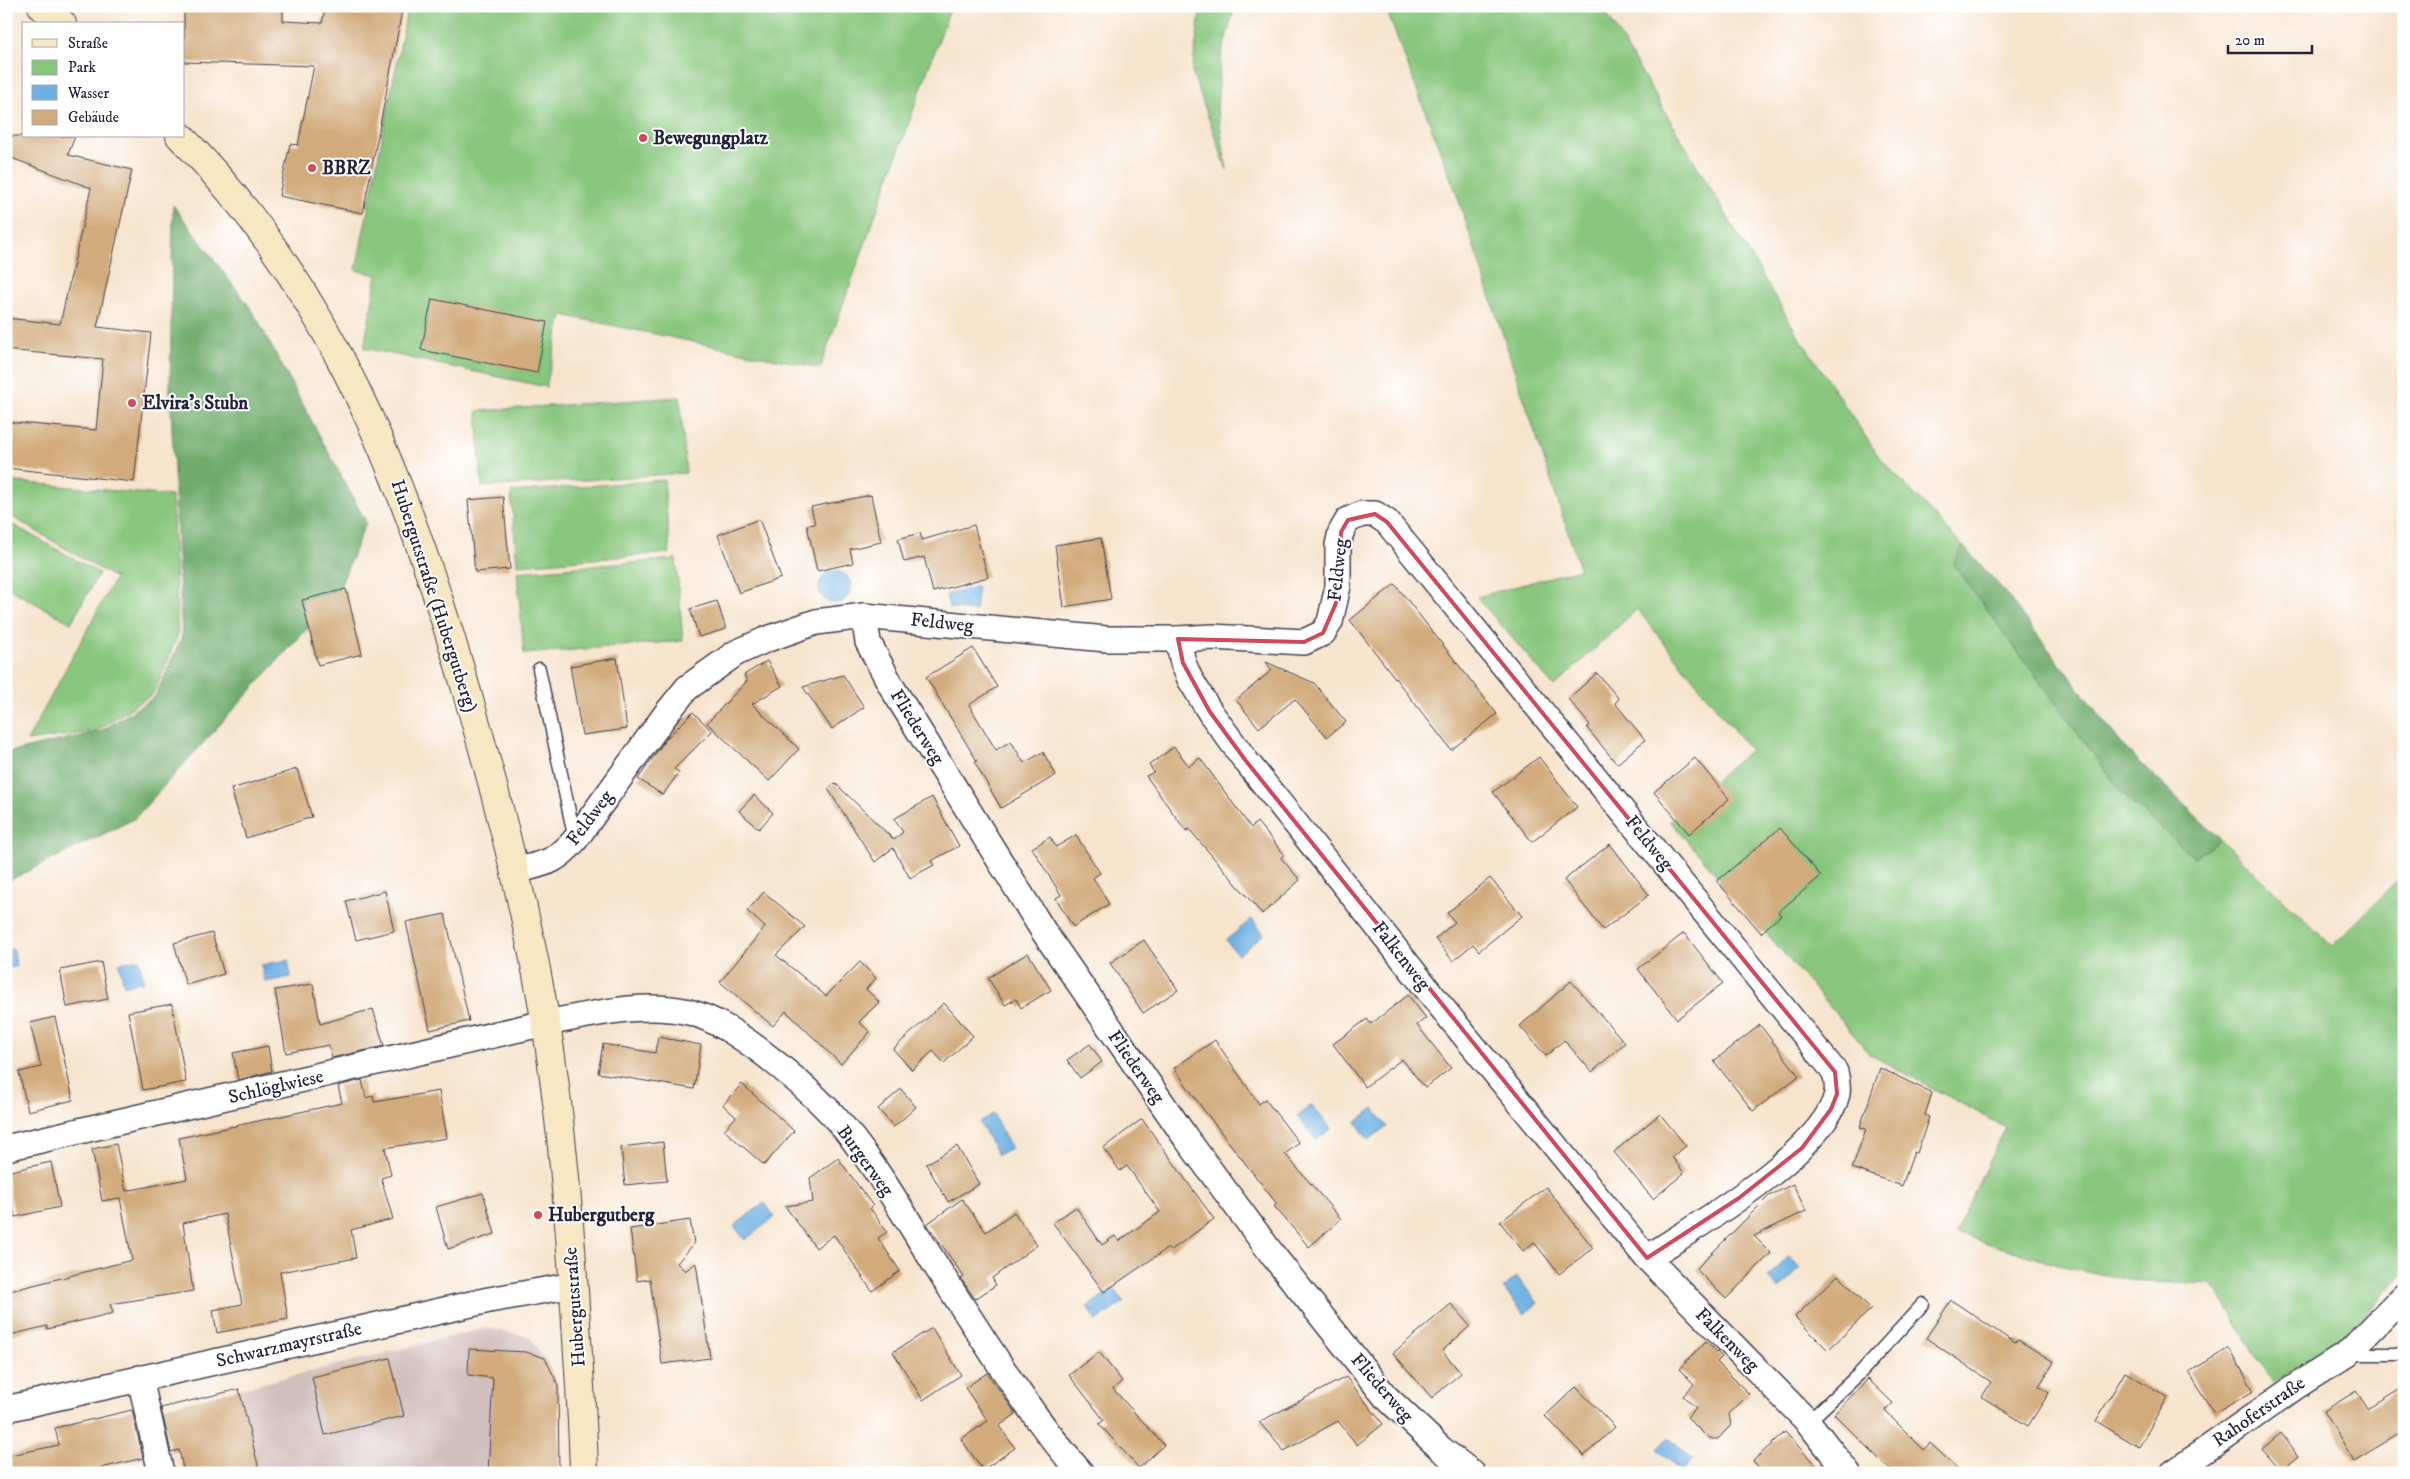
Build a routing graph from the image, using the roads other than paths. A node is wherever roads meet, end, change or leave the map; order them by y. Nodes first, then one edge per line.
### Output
1 (42, 6) edge
2 (60, 22) edge
3 (182, 138) edge
4 (864, 616) junction
5 (1178, 639) junction
6 (539, 669) dead end
7 (575, 840) junction
8 (514, 871) junction
9 (546, 1023) junction
10 (6, 1148) edge
11 (1647, 1258) junction
12 (574, 1285) junction
13 (2404, 1296) edge
14 (1923, 1304) dead end
15 (2347, 1354) junction
16 (2404, 1354) edge
17 (140, 1378) junction
18 (6, 1409) edge
19 (1808, 1422) junction
20 (162, 1473) edge
21 (584, 1473) edge
22 (1081, 1473) edge
23 (1472, 1473) edge
24 (1848, 1473) edge
25 (2173, 1473) edge

1 - 2 street
3 - 8 street, Hubergutstraße (Hubergutberg)
4 - 5 street, Feldweg
4 - 7 street, Feldweg
4 - 23 street, Fliederweg
5 - 11 street, Falkenweg
5 - 11 street, Feldweg
6 - 7 lane
7 - 8 street, Feldweg
8 - 9 street, Hubergutstraße (Hubergutberg)
9 - 10 street, Schlöglwiese
9 - 12 street, Hubergutstraße
9 - 22 street, Burgerweg
11 - 19 street, Falkenweg
12 - 17 street, Schwarzmayrstraße
12 - 21 street, Hubergutstraße
13 - 15 street, Rahoferstraße
14 - 19 lane
15 - 16 lane
15 - 25 street, Rahoferstraße
17 - 18 street, Schwarzmayrstraße
17 - 20 street
19 - 24 street, Falkenweg

